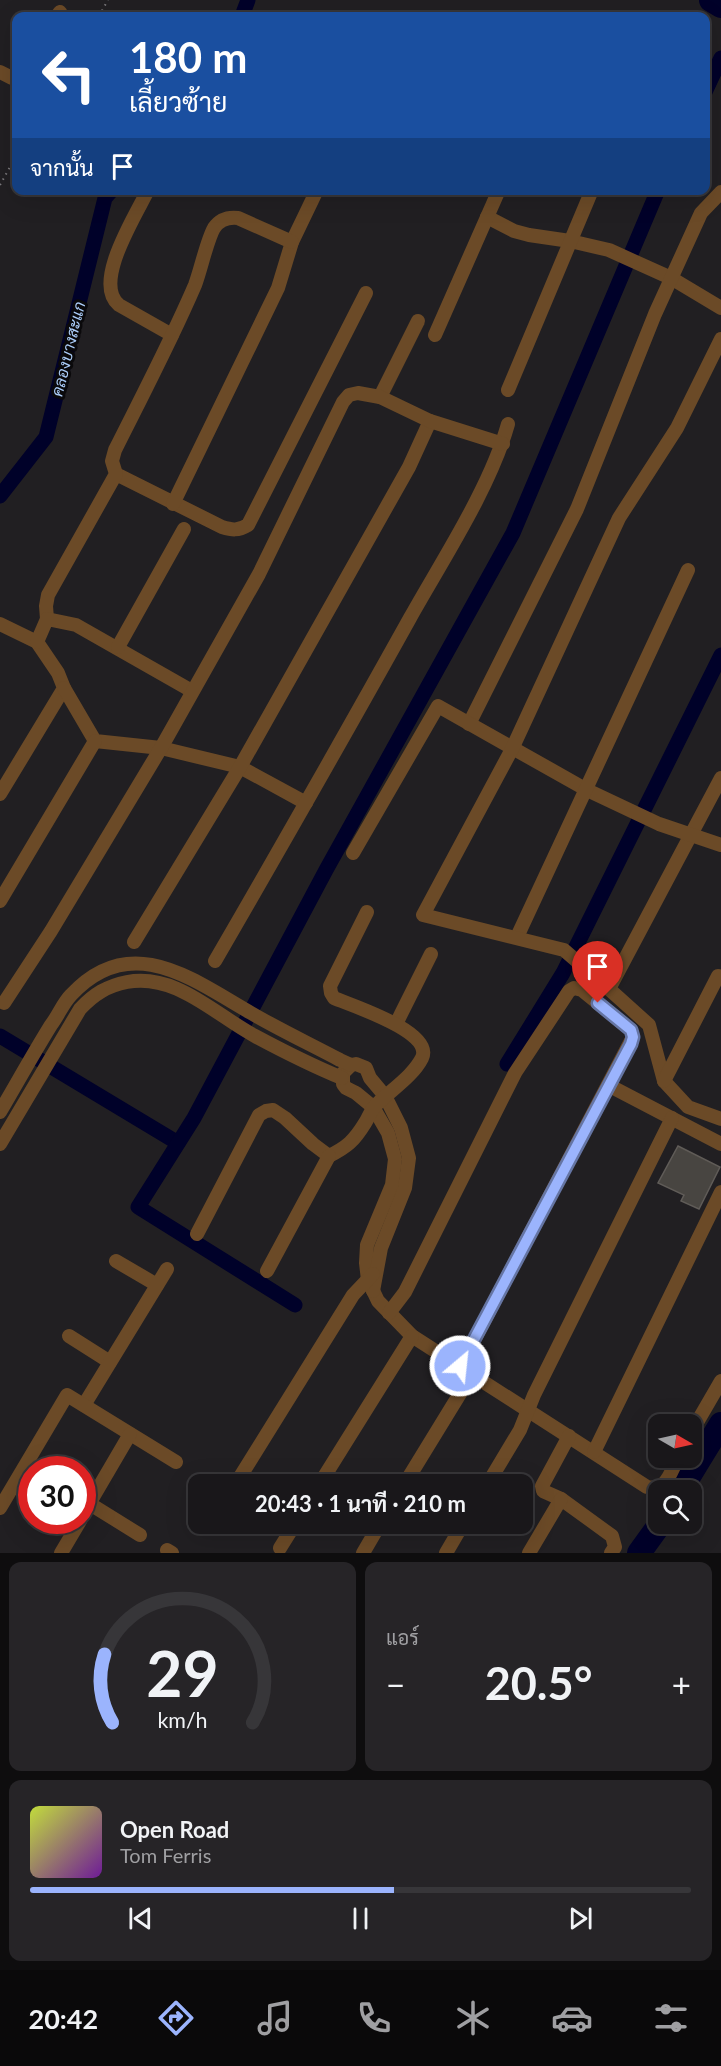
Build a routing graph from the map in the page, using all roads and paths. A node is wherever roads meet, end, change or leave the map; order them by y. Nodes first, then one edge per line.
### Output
1 (12, 163) edge
2 (0, 185) edge
3 (721, 192) edge
4 (146, 195) edge
5 (314, 195) edge
6 (497, 195) edge
7 (590, 195) edge
8 (487, 217) junction
9 (570, 241) junction
10 (292, 242) junction
11 (671, 278) junction
12 (366, 293) dead end
13 (721, 308) edge
14 (418, 321) dead end
15 (172, 335) junction
16 (435, 335) dead end
17 (721, 339) edge
18 (508, 390) dead end
19 (380, 397) junction
20 (430, 421) junction
21 (508, 424) dead end
22 (502, 444) junction
23 (116, 474) junction
24 (173, 504) junction
25 (184, 529) dead end
26 (688, 570) dead end
27 (47, 619) junction
28 (0, 624) edge
29 (37, 642) junction
30 (118, 648) junction
31 (64, 688) junction
32 (192, 691) junction
33 (469, 724) junction
34 (95, 741) junction
35 (161, 748) junction
36 (512, 749) junction
37 (240, 767) junction
38 (721, 778) edge
39 (587, 790) junction
40 (0, 794) edge
41 (306, 803) junction
42 (690, 834) junction
43 (721, 845) edge
44 (352, 853) dead end
45 (0, 901) edge
46 (367, 912) dead end
47 (517, 937) junction
48 (134, 942) dead end
49 (431, 954) dead end
50 (215, 961) dead end
51 (721, 977) edge
52 (197, 981) junction
53 (609, 989) junction
54 (189, 994) junction
55 (4, 1004) dead end
56 (396, 1024) junction
57 (351, 1065) junction
58 (342, 1078) junction
59 (370, 1078) junction
60 (664, 1081) junction
61 (608, 1085) junction
62 (356, 1093) junction
63 (385, 1096) junction
64 (374, 1107) junction
65 (0, 1112) edge
66 (672, 1118) junction
67 (721, 1119) edge
68 (0, 1144) edge
69 (721, 1144) edge
70 (329, 1156) junction
71 (721, 1192) edge
72 (197, 1234) dead end
73 (116, 1261) dead end
74 (167, 1269) dead end
75 (267, 1271) dead end
76 (372, 1280) junction
77 (158, 1284) junction
78 (389, 1313) junction
79 (69, 1336) dead end
80 (412, 1336) junction
81 (110, 1362) junction
82 (466, 1370) junction
83 (721, 1381) edge
84 (84, 1405) junction
85 (528, 1410) junction
86 (702, 1414) edge
87 (130, 1434) junction
88 (569, 1436) junction
89 (594, 1452) junction
90 (176, 1462) dead end
91 (673, 1468) edge
92 (242, 1474) edge
93 (326, 1474) edge
94 (410, 1474) edge
95 (494, 1474) edge
96 (96, 1493) edge
97 (561, 1499) junction
98 (0, 1508) edge
99 (96, 1515) edge
100 (73, 1534) edge
101 (289, 1534) edge
102 (374, 1534) edge
103 (457, 1534) edge
104 (140, 1535) dead end
105 (280, 1548) dead end
106 (62, 1553) edge
107 (363, 1553) edge
108 (446, 1553) edge
109 (529, 1553) edge
110 (611, 1553) edge

1 - 2 path
3 - 11 street
4 - 15 street
5 - 10 street
6 - 8 street
7 - 9 street
8 - 9 street
8 - 16 street
9 - 11 street
9 - 18 street
10 - 15 street
10 - 24 street
11 - 13 street
11 - 33 street
12 - 24 street
14 - 19 street
15 - 23 street
17 - 36 street
19 - 20 street
19 - 32 street
20 - 22 street
20 - 37 street
21 - 22 street
22 - 41 street
23 - 24 street
23 - 27 street
25 - 30 street
26 - 39 street
27 - 29 street
27 - 30 street
28 - 29 street
29 - 31 street
30 - 32 street
31 - 34 street
31 - 40 street
32 - 35 street
33 - 36 street
33 - 44 street
34 - 35 street
34 - 45 street
35 - 37 street
35 - 55 street
36 - 39 street
36 - 47 street
37 - 41 street
37 - 48 street
38 - 42 street
39 - 42 street
39 - 47 street
41 - 50 street
42 - 43 street
42 - 53 street
46 - 56 street
47 - 53 street
49 - 56 street
51 - 60 street
52 - 54 street
52 - 57 street
52 - 65 street
53 - 60 street
54 - 58 street
54 - 68 street
56 - 63 street
57 - 58 street
57 - 59 street
58 - 62 street
59 - 62 street
59 - 63 street
60 - 67 street
61 - 66 street
61 - 78 street
61 - 82 street
62 - 64 street
63 - 64 street
63 - 76 street
64 - 70 street
64 - 76 street
66 - 69 street
66 - 85 street
70 - 72 street
70 - 75 street
71 - 89 street
73 - 77 street
74 - 77 street
76 - 78 street
76 - 92 street
77 - 81 street
78 - 80 street
79 - 81 street
80 - 82 street
80 - 93 street
81 - 84 street
82 - 85 street
82 - 94 street
83 - 86 street
84 - 87 street
84 - 98 street
85 - 88 street
85 - 95 street
87 - 90 street
87 - 96 street
88 - 89 street
88 - 97 street
89 - 91 street
97 - 109 street
97 - 110 street
99 - 104 street
100 - 106 street
101 - 105 street
102 - 107 street
103 - 108 street

